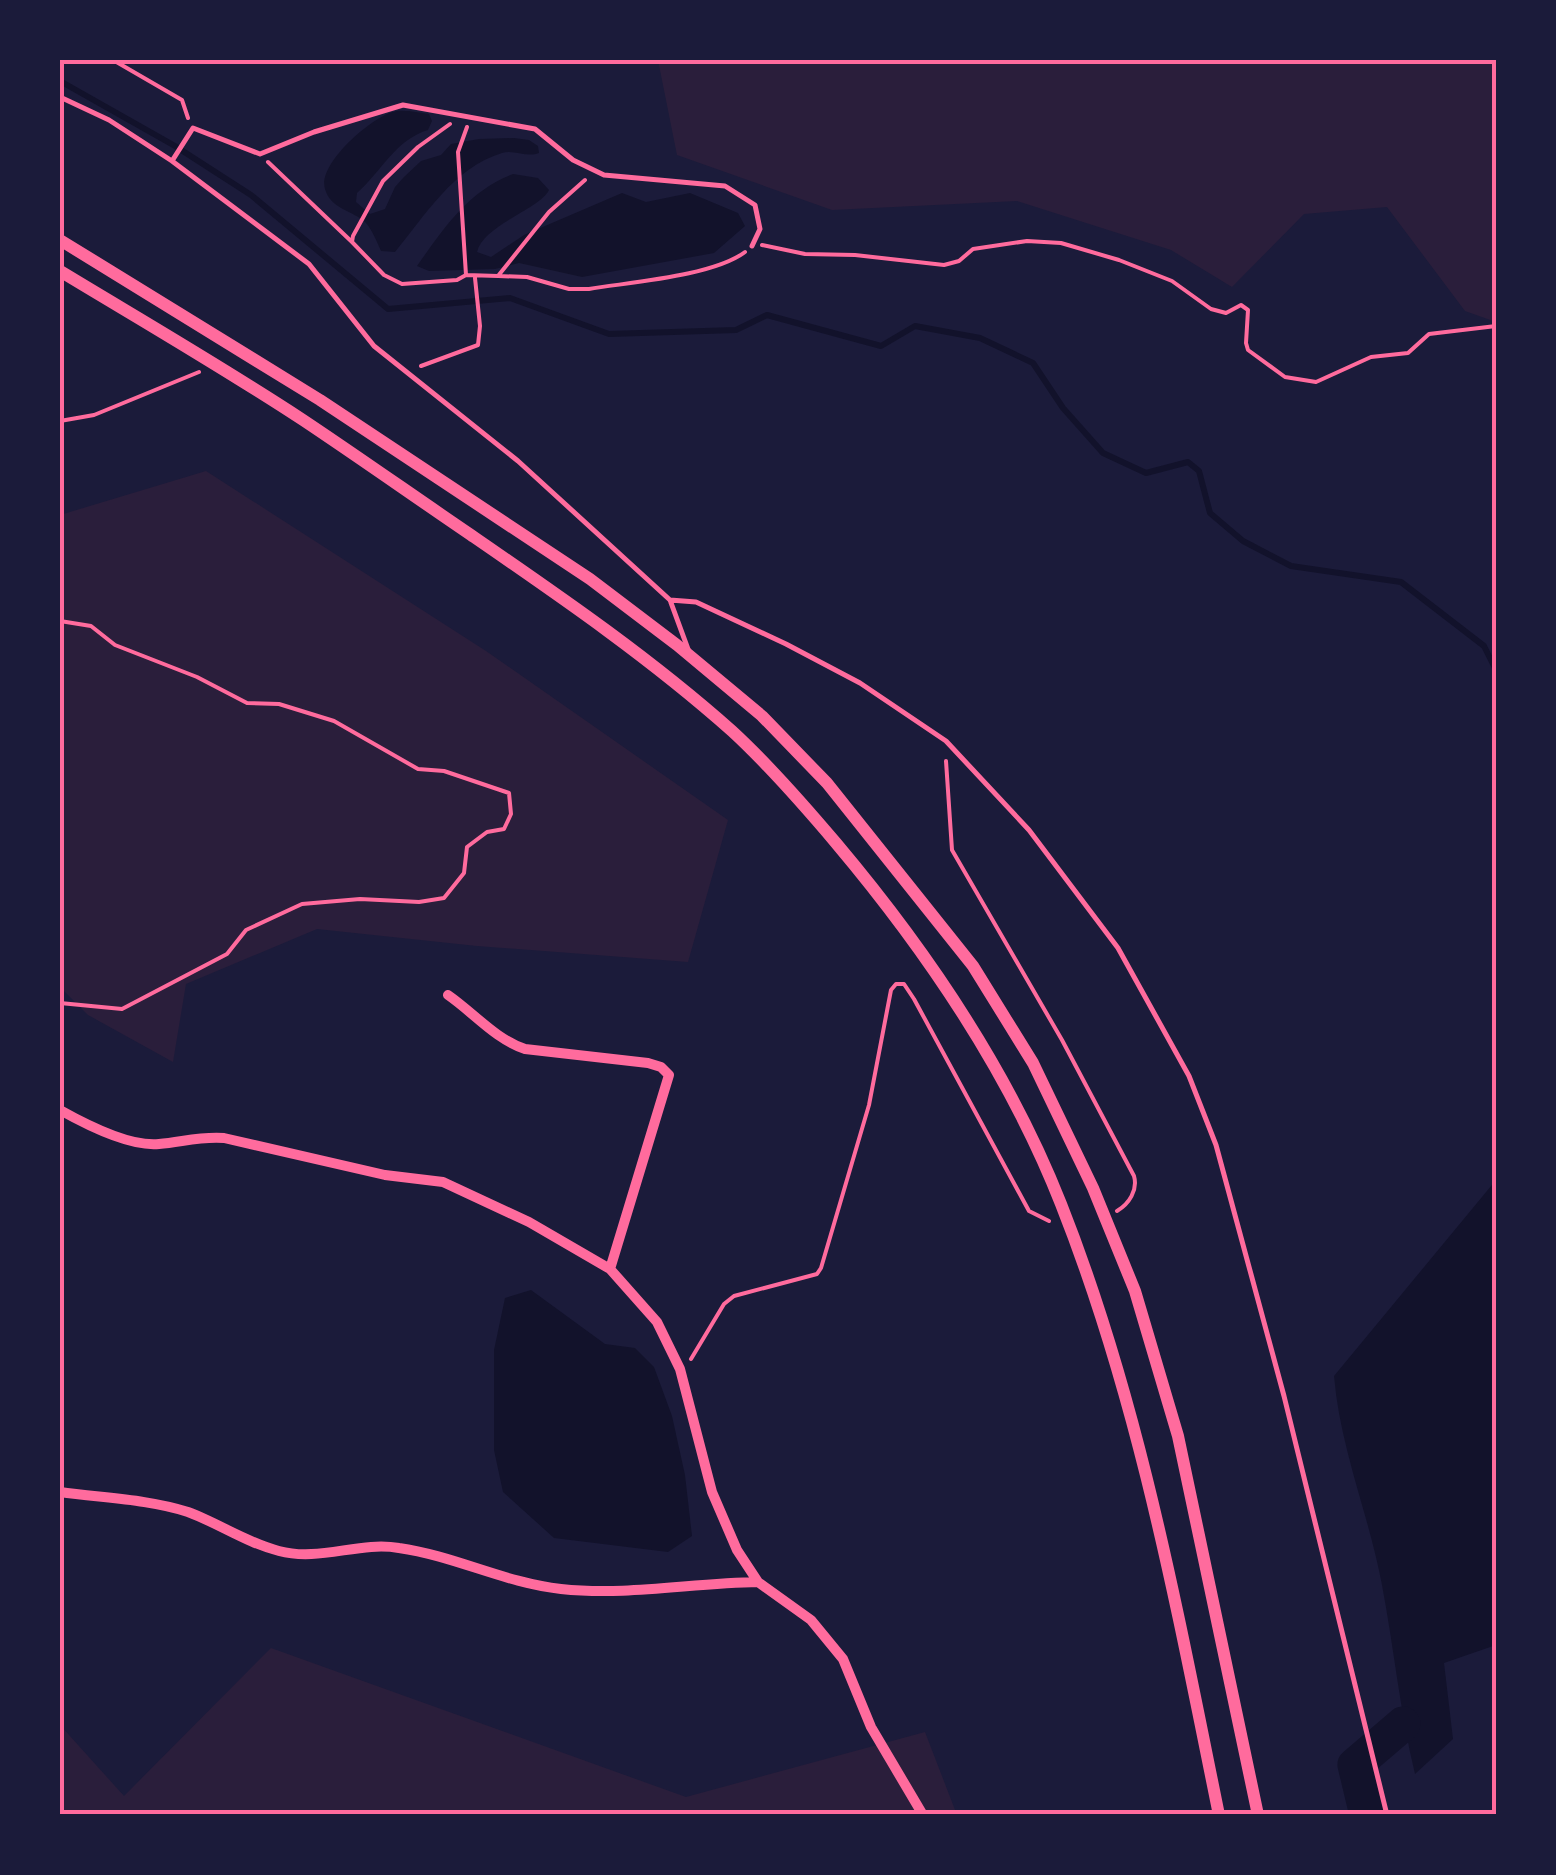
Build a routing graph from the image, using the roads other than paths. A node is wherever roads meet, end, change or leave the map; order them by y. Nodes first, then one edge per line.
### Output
1 (60, 97) edge
2 (172, 161) junction
3 (60, 240) edge
4 (752, 246) road end
5 (60, 271) edge
6 (670, 600) junction
7 (691, 657) junction
8 (448, 995) dead end
9 (60, 1110) edge
10 (610, 1269) junction
11 (60, 1492) edge
12 (758, 1582) junction
13 (923, 1815) edge
14 (1219, 1815) edge
15 (1258, 1815) edge
16 (1388, 1815) edge

1 - 2 lane
2 - 4 lane
2 - 6 lane
3 - 7 street
5 - 14 street
6 - 7 lane
6 - 16 lane
7 - 15 street
8 - 10 street
9 - 10 street
10 - 12 street
11 - 12 street
12 - 13 street

